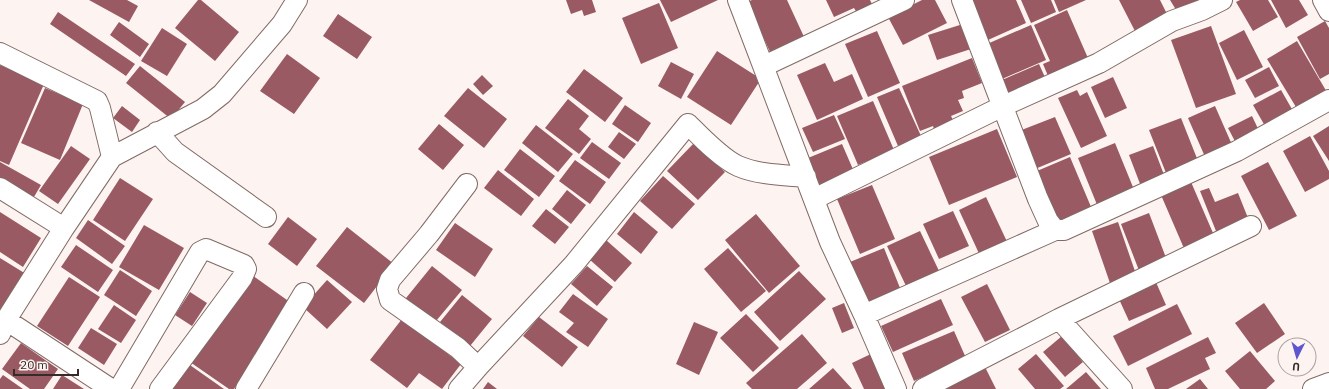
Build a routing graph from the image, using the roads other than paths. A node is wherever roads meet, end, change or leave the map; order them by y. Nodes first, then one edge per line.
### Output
1 (297, 0) edge
2 (738, 0) edge
3 (904, 0) edge
4 (962, 0) edge
5 (1222, 0) edge
6 (1323, 0) edge
7 (1329, 11) edge
8 (0, 53) edge
9 (764, 66) junction
10 (1329, 100) edge
11 (1001, 107) junction
12 (157, 132) junction
13 (112, 157) junction
14 (806, 177) junction
15 (467, 184) dead end
16 (0, 188) edge
17 (814, 199) junction
18 (266, 217) dead end
19 (1251, 226) dead end
20 (64, 228) junction
21 (1055, 230) junction
22 (304, 292) dead end
23 (864, 315) junction
24 (1059, 319) junction
25 (3, 327) edge
26 (478, 367) junction
27 (1329, 383) edge
28 (111, 389) edge
29 (119, 389) edge
30 (160, 389) edge
31 (246, 389) edge
32 (458, 389) edge
33 (896, 389) edge
34 (923, 389) edge
35 (1122, 389) edge
36 (1312, 389) edge

1 - 12 street
2 - 9 street
3 - 9 street
4 - 11 street
5 - 11 street
6 - 7 street
8 - 13 street
9 - 14 street
10 - 21 street
11 - 17 street
11 - 21 street
12 - 13 street
12 - 18 street
13 - 20 street
14 - 17 street
14 - 26 street
15 - 26 street
16 - 20 street
17 - 23 street
19 - 24 street
20 - 25 street
21 - 23 street
22 - 31 street
23 - 33 street
24 - 34 street
24 - 35 street
25 - 28 street
26 - 32 street
27 - 36 street
29 - 30 street

